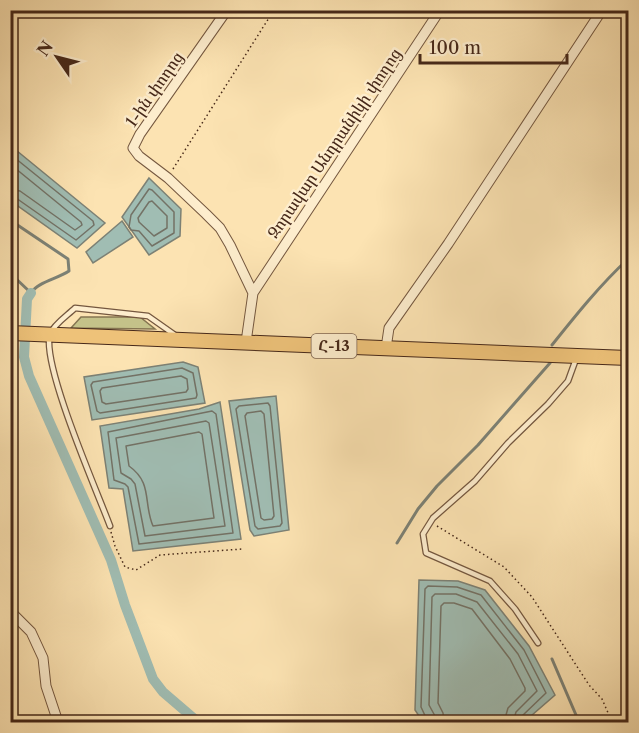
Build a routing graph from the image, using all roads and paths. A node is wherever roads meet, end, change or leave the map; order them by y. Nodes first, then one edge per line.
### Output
1 (227, 10) edge
2 (274, 10) edge
3 (440, 10) edge
4 (602, 10) edge
5 (168, 178) junction
6 (253, 293) junction
7 (10, 333) edge
8 (45, 334) junction
9 (182, 340) junction
10 (246, 342) junction
11 (386, 348) junction
12 (577, 356) junction
13 (628, 358) edge
14 (430, 521) junction
15 (110, 526) joint
16 (242, 549) dead end
17 (10, 611) edge
18 (538, 643) dead end
19 (58, 723) edge
20 (612, 723) edge

1 - 5 street, 1-ին փողոց
2 - 5 path
3 - 6 street, Զորավար Անդրանիկի փողոց
4 - 11 street
5 - 6 street
6 - 10 street
7 - 8 main road, Հ-13
8 - 9 main road, Հ-13
8 - 9 lane
8 - 15 lane
9 - 10 main road, Հ-13
10 - 11 main road, Հ-13
11 - 12 main road, Հ-13
12 - 13 main road, Հ-13
12 - 14 lane
14 - 18 lane
14 - 20 path
15 - 16 path
17 - 19 street

